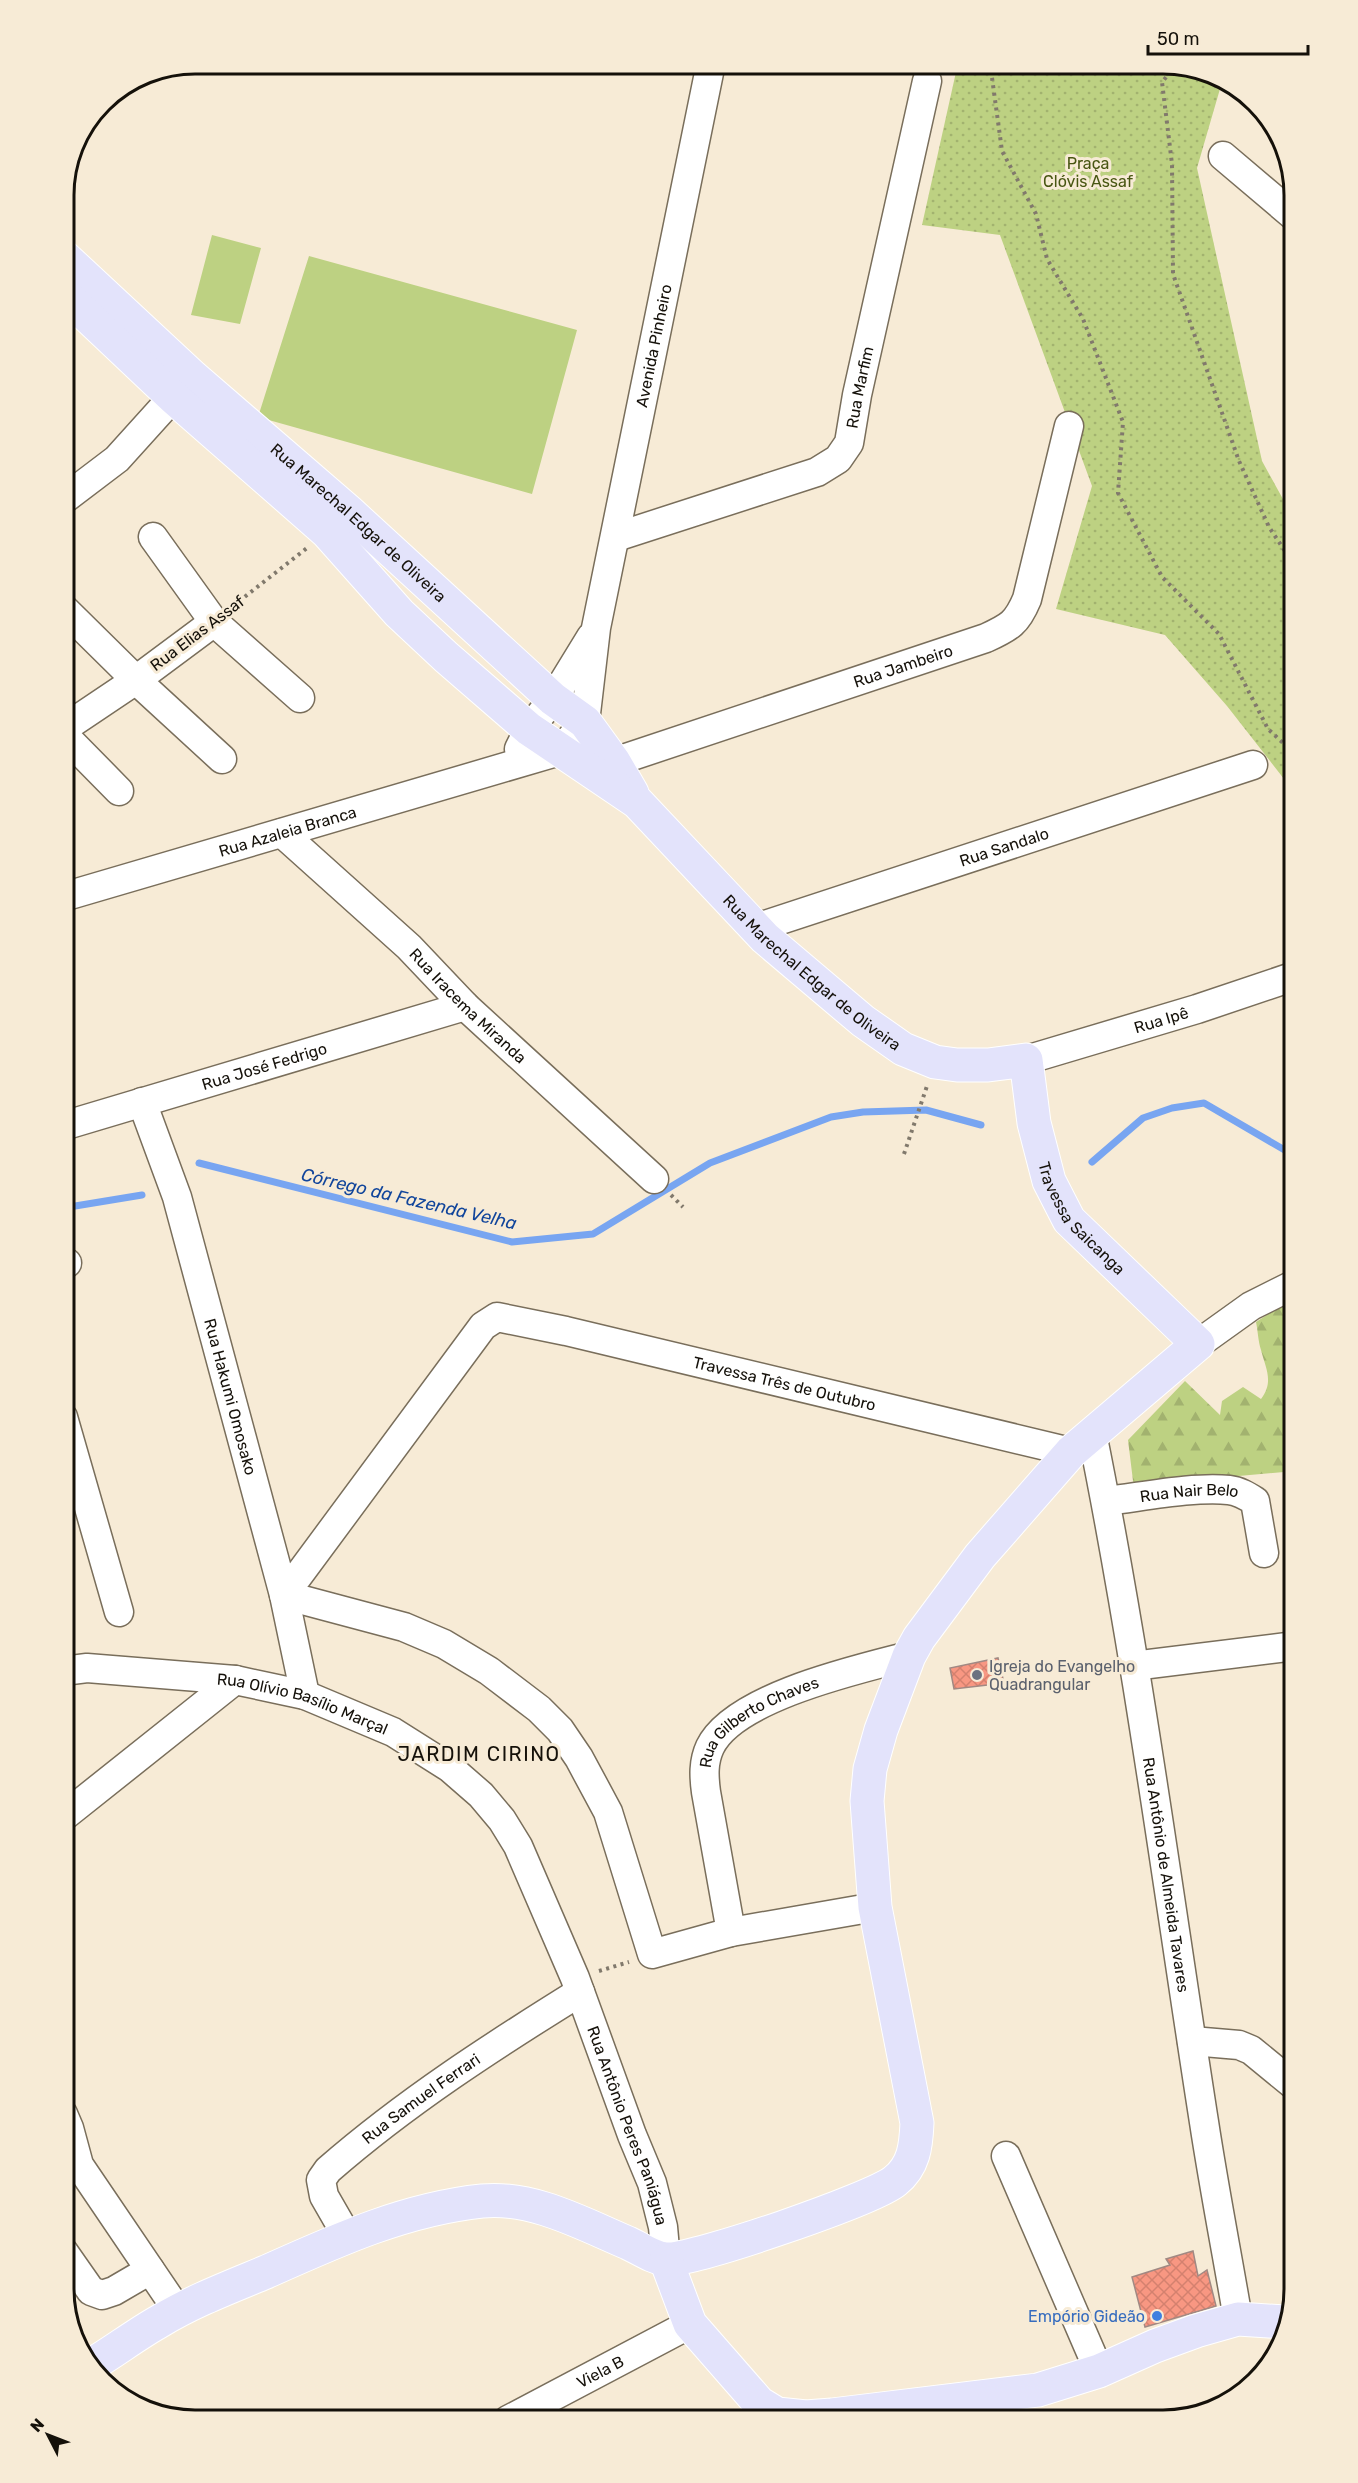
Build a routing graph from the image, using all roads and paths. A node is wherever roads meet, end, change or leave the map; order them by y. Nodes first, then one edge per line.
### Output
1 (709, 74) edge
2 (992, 74) edge
3 (1170, 74) edge
4 (927, 81) dead end
5 (1223, 156) dead end
6 (1284, 208) edge
7 (74, 266) edge
8 (74, 303) edge
9 (123, 350) junction
10 (173, 397) junction
11 (148, 426) junction
12 (1069, 426) dead end
13 (74, 492) edge
14 (327, 532) junction
15 (153, 537) dead end
16 (616, 537) junction
17 (1284, 550) edge
18 (74, 619) edge
19 (214, 622) junction
20 (596, 628) junction
21 (136, 680) junction
22 (300, 698) dead end
23 (554, 699) junction
24 (74, 722) edge
25 (585, 722) junction
26 (529, 729) junction
27 (1284, 744) edge
28 (74, 745) edge
29 (560, 751) junction
30 (222, 759) dead end
31 (511, 765) junction
32 (1253, 765) dead end
33 (605, 769) junction
34 (119, 791) dead end
35 (282, 833) junction
36 (74, 894) edge
37 (756, 928) junction
38 (1284, 980) edge
39 (465, 1006) junction
40 (1026, 1060) junction
41 (926, 1091) dead end
42 (142, 1102) junction
43 (74, 1123) edge
44 (903, 1154) dead end
45 (654, 1179) dead end
46 (679, 1203) dead end
47 (684, 1207) dead end
48 (1284, 1290) edge
49 (1198, 1344) junction
50 (1082, 1443) junction
51 (74, 1456) edge
52 (1106, 1501) junction
53 (1264, 1553) dead end
54 (284, 1595) junction
55 (118, 1612) dead end
56 (1284, 1647) edge
57 (909, 1656) junction
58 (1133, 1666) junction
59 (74, 1670) edge
60 (235, 1680) junction
61 (305, 1695) junction
62 (74, 1808) edge
63 (875, 1907) junction
64 (731, 1932) junction
65 (652, 1954) junction
66 (578, 1985) junction
67 (1192, 2041) junction
68 (1284, 2077) edge
69 (74, 2146) edge
70 (1006, 2156) dead end
71 (347, 2236) junction
72 (666, 2260) junction
73 (74, 2267) edge
74 (150, 2270) junction
75 (178, 2311) junction
76 (1238, 2319) junction
77 (1279, 2322) edge
78 (690, 2324) junction
79 (98, 2361) edge
80 (1099, 2371) junction
81 (528, 2409) edge
82 (767, 2410) edge
83 (878, 2410) edge

1 - 16 street, Avenida Pinheiro
2 - 27 path
3 - 17 path
4 - 16 street, Rua Marfim
5 - 6 street
7 - 23 main road, Rua Marechal Edgar de Oliveira
8 - 9 main road, Rua Marechal Edgar de Oliveira
9 - 10 main road, Rua Marechal Edgar de Oliveira
9 - 11 street
10 - 11 street
10 - 14 main road, Rua Marechal Edgar de Oliveira
11 - 13 street
12 - 33 street, Rua Jambeiro
14 - 19 path, Rua Elias Assaf
14 - 26 main road, Rua Marechal Edgar de Oliveira
15 - 19 street
16 - 20 street, Avenida Pinheiro
18 - 21 street
19 - 21 street, Rua Elias Assaf
19 - 22 street
20 - 23 street, Avenida Pinheiro
20 - 25 street, Avenida Pinheiro
21 - 24 street, Rua Elias Assaf
21 - 30 street
23 - 25 main road, Rua Marechal Edgar de Oliveira
23 - 26 street, Avenida Pinheiro
25 - 29 street
25 - 33 main road, Rua Marechal Edgar de Oliveira
26 - 29 main road, Rua Marechal Edgar de Oliveira
26 - 31 street
28 - 34 street
29 - 31 street, Rua Azaleia Branca
29 - 33 main road, Rua Marechal Edgar de Oliveira
31 - 35 street, Rua Azaleia Branca
32 - 37 street, Rua Sandalo
33 - 37 main road, Rua Marechal Edgar de Oliveira
35 - 36 street, Rua Azaleia Branca
35 - 39 street, Rua Iracema Miranda
37 - 40 main road, Rua Marechal Edgar de Oliveira
38 - 40 street, Rua Ipê
39 - 42 street, Rua José Fedrigo
39 - 45 street, Rua Iracema Miranda
40 - 49 main road, Travessa Saicanga
41 - 44 path
42 - 43 street, Rua José Fedrigo
42 - 54 street, Rua Hakumi Omosako
46 - 47 path
48 - 49 street
49 - 50 main road
50 - 52 street, Rua Antônio de Almeida Tavares
50 - 54 street, Travessa Três de Outubro
50 - 57 main road
51 - 55 street
52 - 53 street, Rua Nair Belo
52 - 58 street, Rua Antônio de Almeida Tavares
54 - 61 street, Rua Hakumi Omosako
54 - 65 street
56 - 58 street
57 - 63 main road
57 - 64 street, Rua Gilberto Chaves
58 - 67 street, Rua Antônio de Almeida Tavares
59 - 60 street, Rua Olívio Basílio Marçal
60 - 61 street, Rua Olívio Basílio Marçal
60 - 62 street
61 - 66 street, Rua Olívio Basílio Marçal
63 - 64 street
63 - 72 main road
64 - 65 street
65 - 66 path
66 - 71 street, Rua Samuel Ferrari
66 - 72 street, Rua Antônio Peres Paniágua
67 - 68 street
67 - 76 street, Rua Antônio de Almeida Tavares
69 - 74 street
70 - 80 street
71 - 72 main road
71 - 75 main road
72 - 78 main road
73 - 74 street
74 - 75 street
75 - 79 main road
76 - 77 main road
76 - 80 main road
78 - 81 street, Viela B
78 - 82 main road
80 - 83 main road

